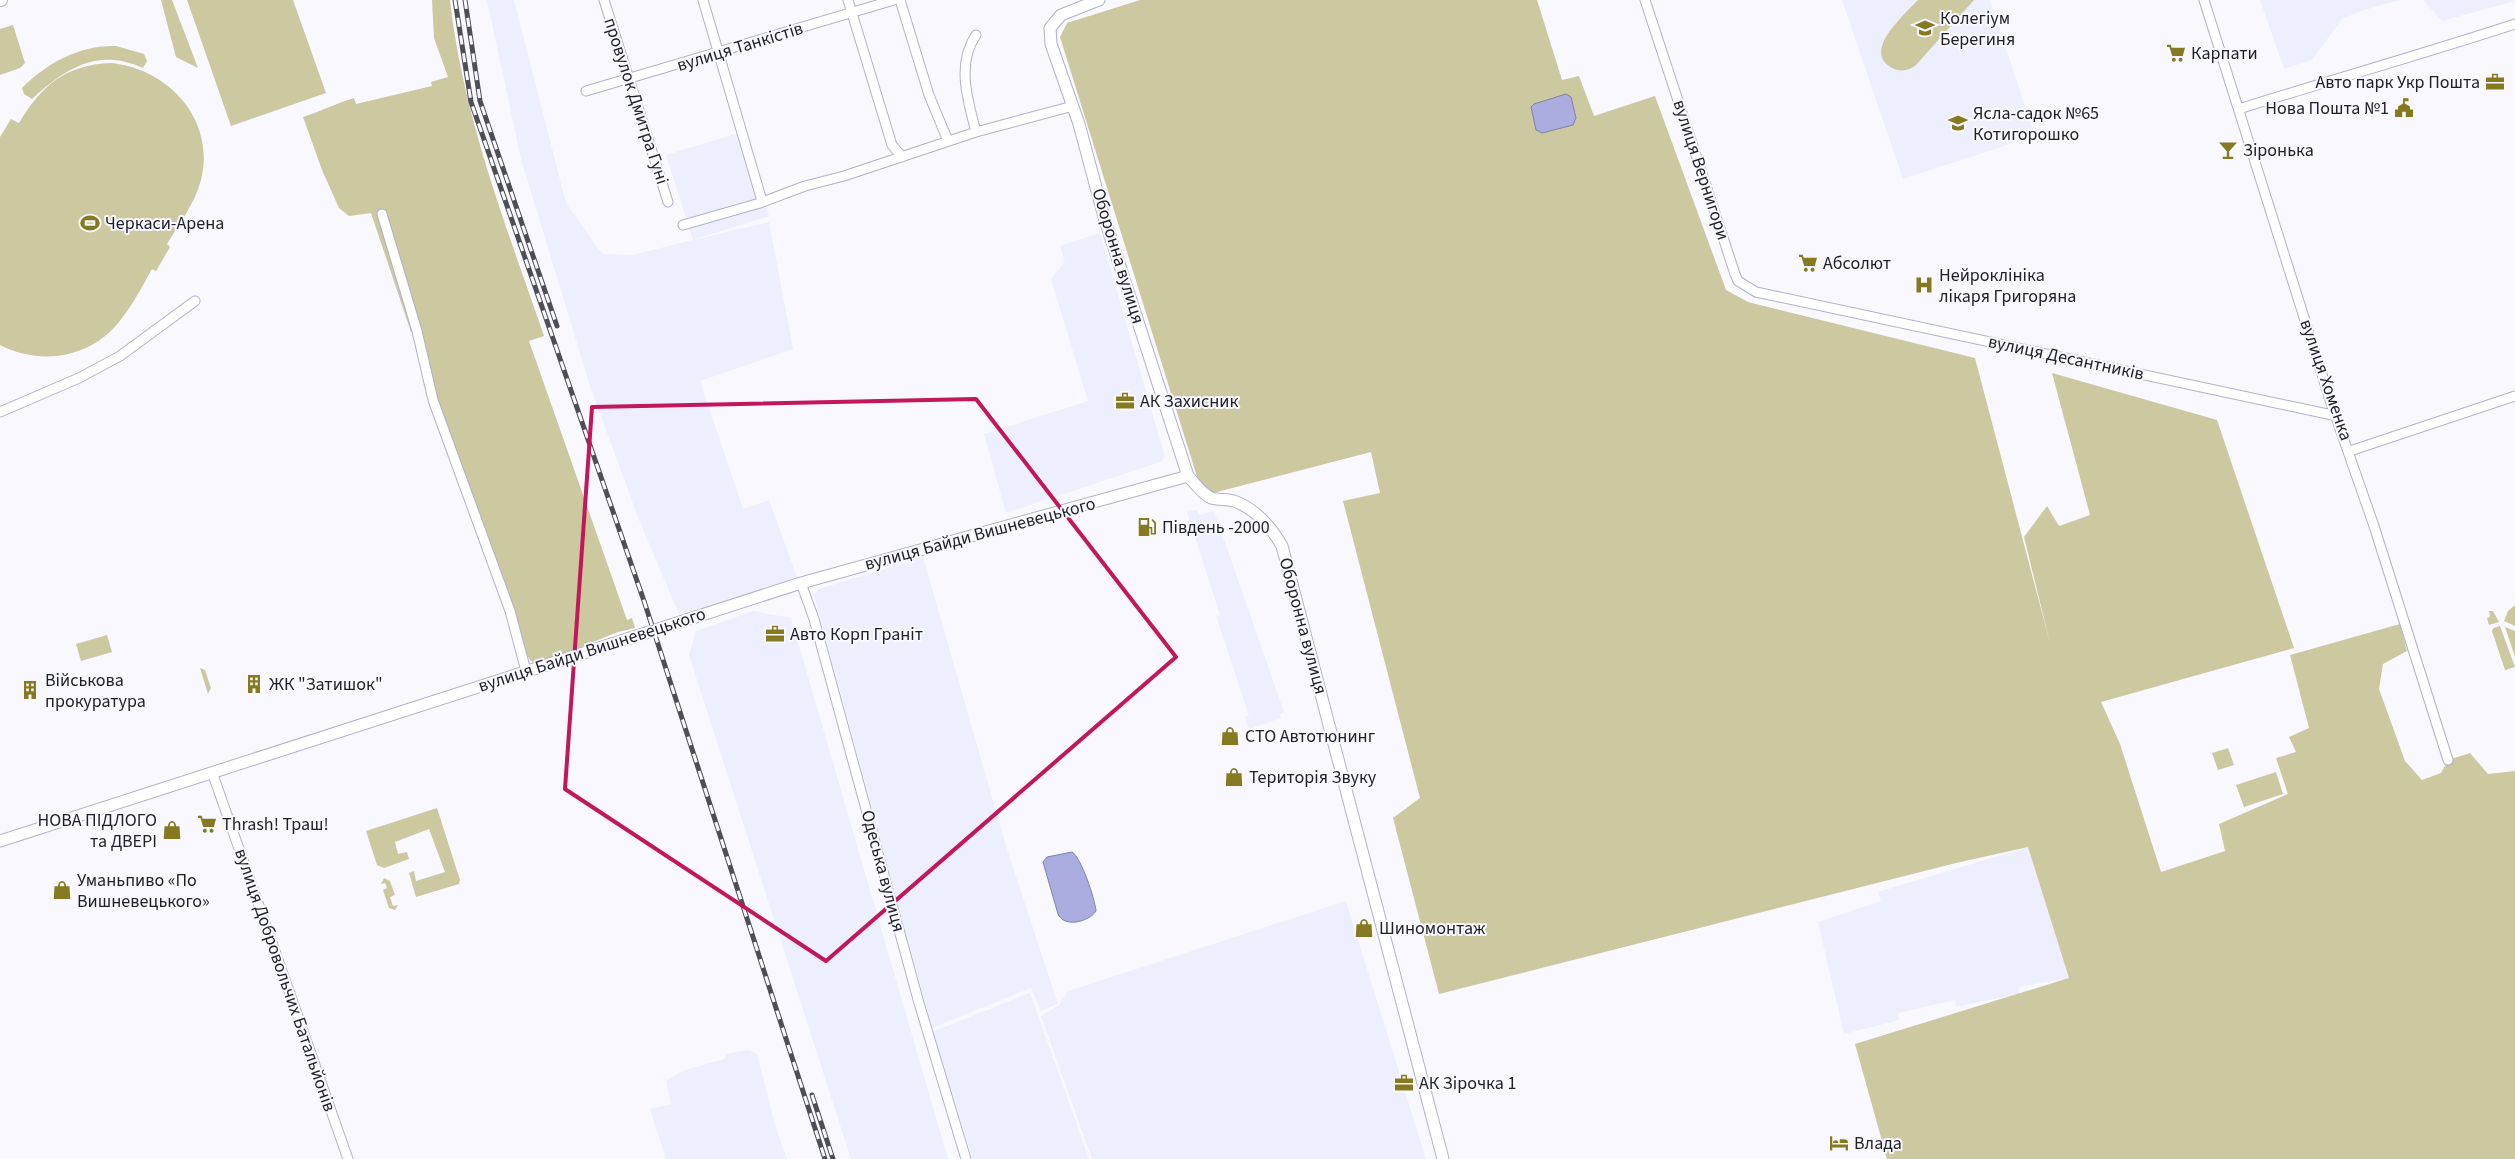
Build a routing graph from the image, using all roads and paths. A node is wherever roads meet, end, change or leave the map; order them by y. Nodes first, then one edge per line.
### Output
1 (604, 0) edge
2 (703, 0) edge
3 (848, 0) edge
4 (894, 0) edge
5 (900, 0) edge
6 (1099, 0) edge
7 (1645, 0) edge
8 (2204, 0) edge
9 (851, 13) junction
10 (2515, 24) edge
11 (976, 35) dead end
12 (718, 53) junction
13 (628, 80) junction
14 (586, 92) dead end
15 (1073, 106) junction
16 (2239, 110) junction
17 (976, 132) junction
18 (948, 141) junction
19 (902, 157) junction
20 (762, 201) junction
21 (668, 202) dead end
22 (382, 214) dead end
23 (683, 225) dead end
24 (1795, 300) joint
25 (195, 301) dead end
26 (2515, 396) edge
27 (0, 412) edge
28 (2337, 416) junction
29 (2350, 451) junction
30 (1188, 476) junction
31 (801, 583) junction
32 (526, 671) junction
33 (2448, 760) dead end
34 (212, 772) junction
35 (0, 841) edge
36 (348, 1159) edge
37 (966, 1159) edge
38 (1443, 1159) edge

1 - 13 street, провулок Дмитра Гуні
2 - 12 street
3 - 9 street
4 - 9 street, вулиця Танкістів
5 - 18 street
6 - 15 street, Оборонна вулиця
7 - 24 street, вулиця Вернигори
8 - 16 street, вулиця Хоменка
9 - 12 street, вулиця Танкістів
9 - 19 street
10 - 16 street
11 - 17 street
12 - 13 street, вулиця Танкістів
12 - 20 street
13 - 14 street, вулиця Танкістів
13 - 21 street, провулок Дмитра Гуні
15 - 17 street
15 - 30 street, Оборонна вулиця
16 - 28 street, вулиця Хоменка
17 - 18 street
18 - 19 street
19 - 20 street
20 - 23 street
22 - 32 street
24 - 28 street, вулиця Десантників
25 - 27 street
26 - 29 street
28 - 29 street, вулиця Хоменка
29 - 33 street, вулиця Хоменка
30 - 31 street, вулиця Байди Вишневецького
30 - 38 street, Оборонна вулиця
31 - 32 street, вулиця Байди Вишневецького
31 - 37 street, Одеська вулиця
32 - 34 street, вулиця Байди Вишневецького
34 - 35 street, вулиця Байди Вишневецького
34 - 36 street, вулиця Добровольчих Батальйонів

